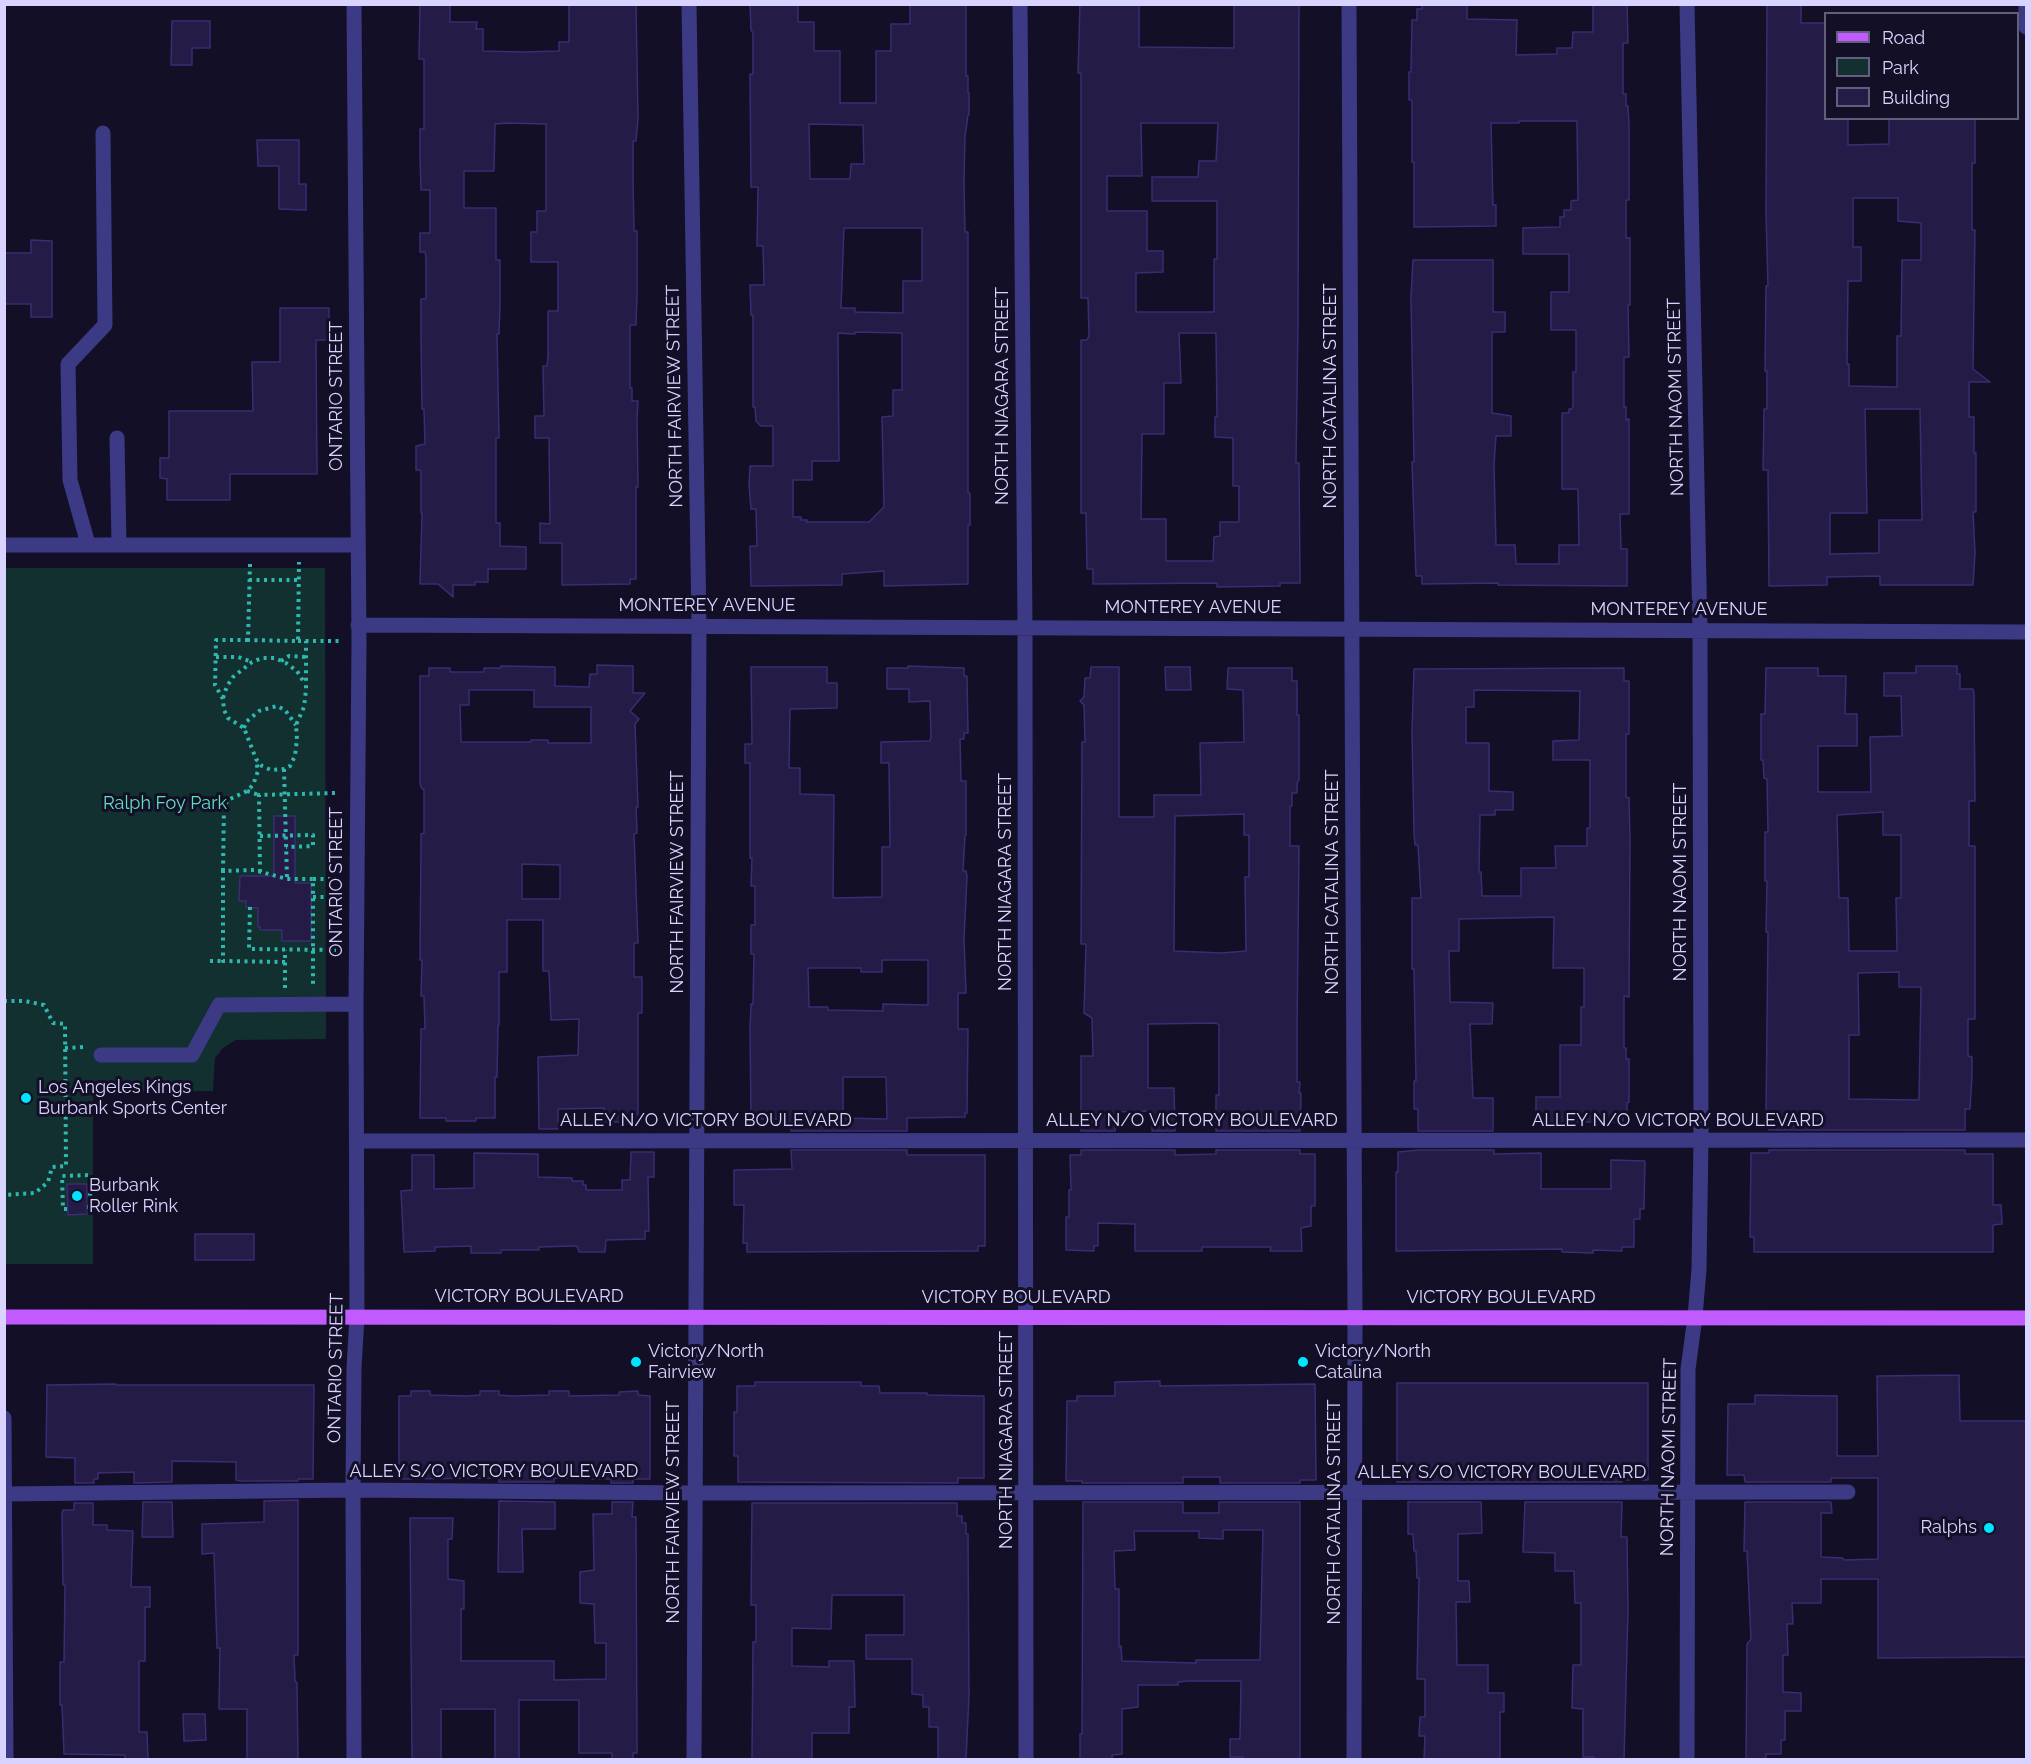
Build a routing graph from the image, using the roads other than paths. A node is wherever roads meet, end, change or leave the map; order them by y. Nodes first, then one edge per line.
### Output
1 (354, 4) edge
2 (689, 4) edge
3 (1020, 4) edge
4 (1349, 4) edge
5 (1687, 4) edge
6 (2026, 4) edge
7 (2026, 27) edge
8 (103, 133) dead end
9 (117, 438) dead end
10 (4, 544) edge
11 (88, 544) junction
12 (118, 544) junction
13 (357, 545) junction
14 (358, 625) junction
15 (699, 625) junction
16 (1025, 627) junction
17 (1351, 628) junction
18 (1700, 630) junction
19 (2026, 632) edge
20 (356, 1004) junction
21 (100, 1055) dead end
22 (696, 1140) junction
23 (1026, 1140) junction
24 (1701, 1140) junction
25 (2026, 1140) edge
26 (357, 1141) junction
27 (1354, 1141) junction
28 (4, 1317) edge
29 (357, 1317) junction
30 (694, 1317) junction
31 (1026, 1317) junction
32 (1695, 1317) junction
33 (2026, 1318) edge
34 (1355, 1319) junction
35 (4, 1418) edge
36 (353, 1490) junction
37 (1848, 1492) dead end
38 (694, 1493) junction
39 (1027, 1493) junction
40 (1354, 1493) junction
41 (1687, 1493) junction
42 (5, 1494) edge
43 (6, 1760) edge
44 (354, 1760) edge
45 (694, 1760) edge
46 (1026, 1760) edge
47 (1354, 1760) edge
48 (1687, 1760) edge

1 - 13 street, ONTARIO STREET
2 - 15 street, NORTH FAIRVIEW STREET
3 - 16 street, NORTH NIAGARA STREET
4 - 17 street, NORTH CATALINA STREET
5 - 18 street, NORTH NAOMI STREET
6 - 7 street
8 - 11 street
9 - 12 street
10 - 11 street
11 - 12 street
12 - 13 street
13 - 14 street, ONTARIO STREET
14 - 15 street, MONTEREY AVENUE
14 - 20 street, ONTARIO STREET
15 - 16 street, MONTEREY AVENUE
15 - 22 street, NORTH FAIRVIEW STREET
16 - 17 street, MONTEREY AVENUE
16 - 23 street, NORTH NIAGARA STREET
17 - 18 street, MONTEREY AVENUE
17 - 27 street, NORTH CATALINA STREET
18 - 19 street, MONTEREY AVENUE
18 - 24 street, NORTH NAOMI STREET
20 - 21 street
20 - 26 street, ONTARIO STREET
22 - 23 street, ALLEY N/O VICTORY BOULEVARD
22 - 26 street, ALLEY N/O VICTORY BOULEVARD
22 - 30 street, NORTH FAIRVIEW STREET
23 - 27 street, ALLEY N/O VICTORY BOULEVARD
23 - 31 street, NORTH NIAGARA STREET
24 - 25 street, ALLEY N/O VICTORY BOULEVARD
24 - 27 street, ALLEY N/O VICTORY BOULEVARD
24 - 32 street, NORTH NAOMI STREET
26 - 29 street, ONTARIO STREET
27 - 34 street, NORTH CATALINA STREET
28 - 29 main road, VICTORY BOULEVARD
29 - 30 main road, VICTORY BOULEVARD
29 - 36 street, ONTARIO STREET
30 - 31 main road, VICTORY BOULEVARD
30 - 38 street, NORTH FAIRVIEW STREET
31 - 34 main road, VICTORY BOULEVARD
31 - 39 street, NORTH NIAGARA STREET
32 - 33 main road, VICTORY BOULEVARD
32 - 34 main road, VICTORY BOULEVARD
32 - 41 street, NORTH NAOMI STREET
34 - 40 street, NORTH CATALINA STREET
35 - 42 street
36 - 38 street, ALLEY S/O VICTORY BOULEVARD
36 - 42 street, ALLEY S/O VICTORY BOULEVARD
36 - 44 street, ONTARIO STREET
37 - 41 street, ALLEY S/O VICTORY BOULEVARD
38 - 39 street, ALLEY S/O VICTORY BOULEVARD
38 - 45 street, NORTH FAIRVIEW STREET
39 - 40 street, ALLEY S/O VICTORY BOULEVARD
39 - 46 street, NORTH NIAGARA STREET
40 - 41 street, ALLEY S/O VICTORY BOULEVARD
40 - 47 street, NORTH CATALINA STREET
41 - 48 street, NORTH NAOMI STREET
42 - 43 street

